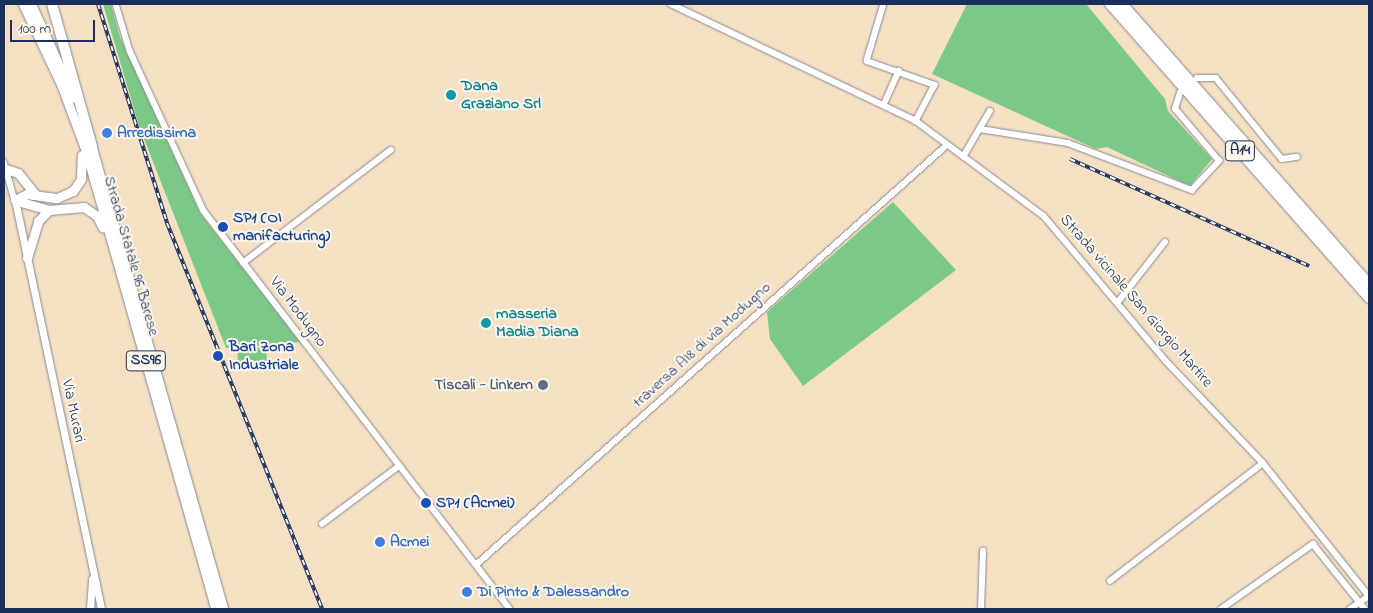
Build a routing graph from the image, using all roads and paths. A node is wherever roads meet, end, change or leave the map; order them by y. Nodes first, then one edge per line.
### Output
1 (23, 4) edge
2 (31, 4) edge
3 (52, 4) edge
4 (116, 4) edge
5 (671, 4) edge
6 (884, 4) edge
7 (1110, 4) edge
8 (1122, 4) edge
9 (899, 71) junction
10 (1197, 78) dead end
11 (1180, 92) dead end
12 (884, 104) junction
13 (990, 111) dead end
14 (73, 113) junction
15 (916, 121) junction
16 (980, 129) junction
17 (947, 145) junction
18 (92, 146) junction
19 (391, 150) dead end
20 (963, 157) junction
21 (1296, 157) dead end
22 (5, 166) edge
23 (35, 194) junction
24 (15, 200) junction
25 (49, 210) junction
26 (1165, 242) dead end
27 (26, 258) junction
28 (243, 263) junction
29 (1369, 284) edge
30 (128, 298) junction
31 (1369, 298) edge
32 (1118, 302) junction
33 (1263, 463) junction
34 (399, 466) junction
35 (322, 524) dead end
36 (983, 551) dead end
37 (207, 553) junction
38 (476, 565) junction
39 (92, 569) junction
40 (1110, 581) dead end
41 (1369, 596) edge
42 (1360, 602) junction
43 (90, 609) edge
44 (102, 609) edge
45 (216, 609) edge
46 (223, 609) edge
47 (229, 609) edge
48 (510, 609) edge
49 (981, 609) edge
50 (1221, 609) edge
51 (1350, 609) edge
52 (1365, 609) edge

1 - 14 main road, Strada Statale 96 Barese / SS96
2 - 18 main road, Strada Statale 96 Barese / SS96
3 - 18 highway
4 - 28 street, Via Modugno
5 - 12 street, Strada vicinale San Giorgio Martire
6 - 9 street
7 - 31 highway, A14
8 - 29 highway, A14
9 - 12 street
9 - 15 street
10 - 21 street
11 - 16 street
12 - 15 street, Strada vicinale San Giorgio Martire
13 - 16 street
14 - 23 main road
14 - 30 main road, Strada Statale 96 Barese / SS96
15 - 17 street, Strada vicinale San Giorgio Martire
16 - 20 street
17 - 20 street, Strada vicinale San Giorgio Martire
17 - 38 street, traversa AI8 di via Modugno
18 - 37 main road, Strada Statale 96 Barese / SS96
19 - 28 street
20 - 32 street, Strada vicinale San Giorgio Martire
22 - 23 main road
22 - 24 street
23 - 24 main road
24 - 25 main road
24 - 27 street, Via Murari
25 - 27 main road
25 - 30 main road
26 - 32 street
27 - 39 street, Via Murari
28 - 34 street, Via Modugno
30 - 45 main road, Strada Statale 96 Barese / SS96
32 - 33 street, Strada vicinale San Giorgio Martire
33 - 40 street
33 - 41 street, Strada vicinale San Giorgio Martire
34 - 35 street
34 - 38 street, Via Modugno
36 - 49 street
37 - 46 main road, Strada Statale 96 Barese / SS96
37 - 47 main road
38 - 48 street, Via Modugno
39 - 43 street, Via Murari
39 - 44 street, Via Murari
41 - 42 street
42 - 50 street
42 - 51 street
42 - 52 street

